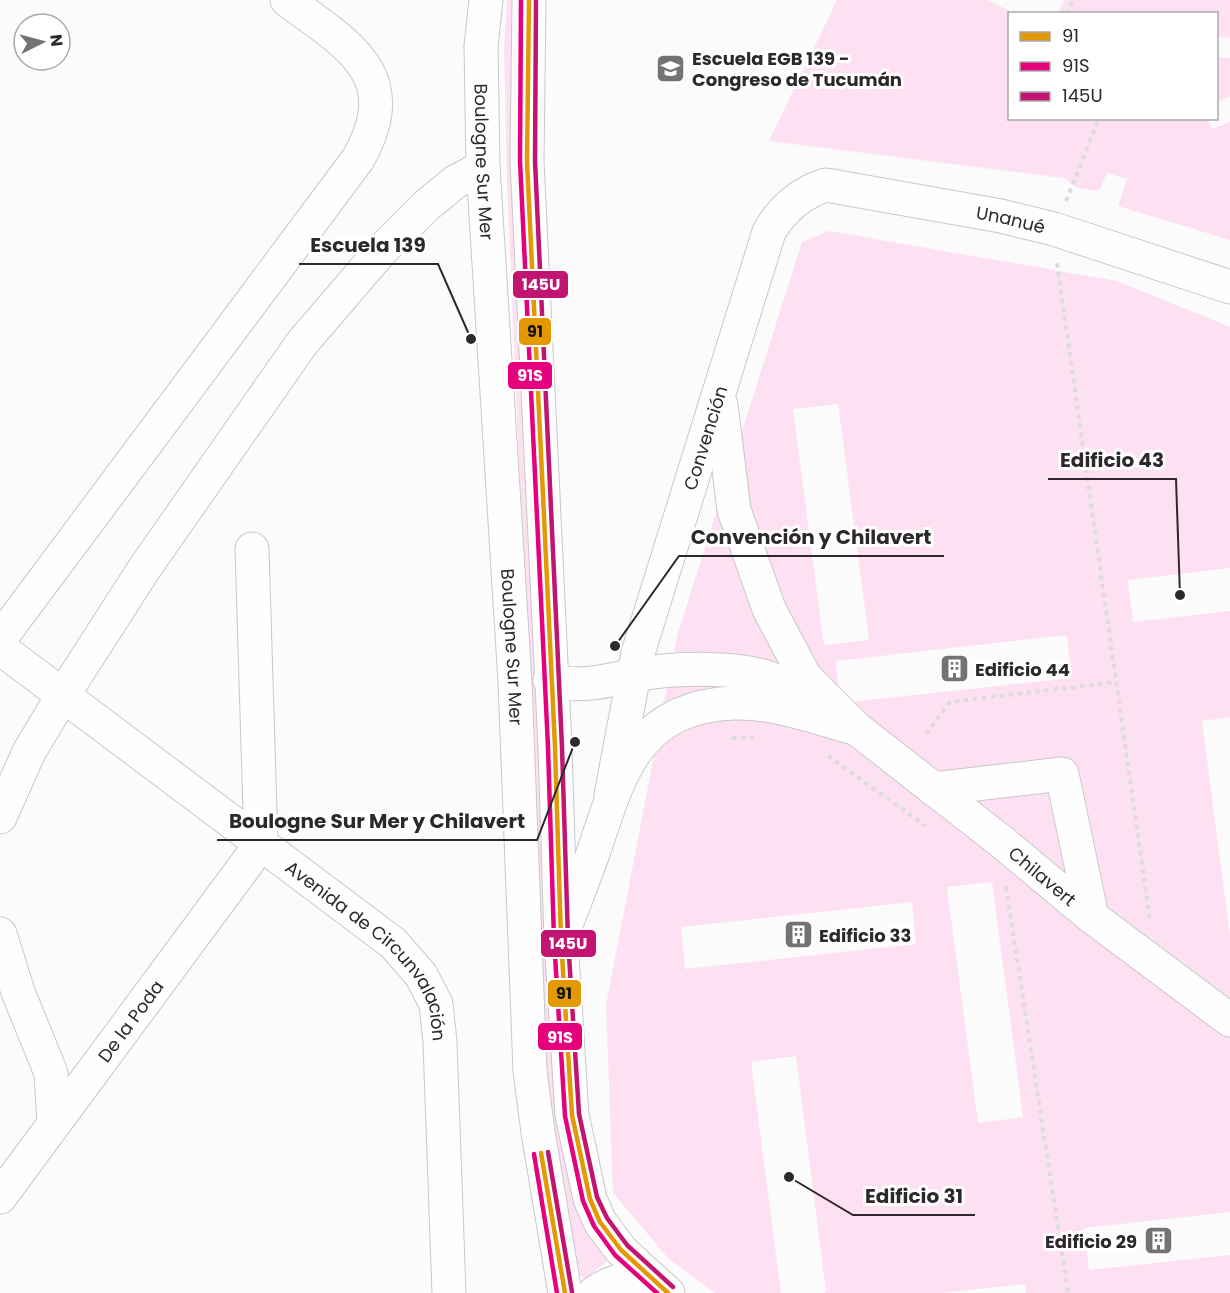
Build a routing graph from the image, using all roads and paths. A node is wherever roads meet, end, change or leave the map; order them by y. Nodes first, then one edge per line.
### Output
1 (287, 0) edge
2 (486, 0) edge
3 (530, 0) edge
4 (1098, 120) edge
5 (483, 167) junction
6 (790, 205) joint
7 (1054, 229) junction
8 (1230, 287) edge
9 (720, 388) junction
10 (252, 549) dead end
11 (0, 639) edge
12 (0, 648) edge
13 (634, 675) junction
14 (550, 680) junction
15 (1116, 682) junction
16 (63, 696) junction
17 (857, 729) junction
18 (926, 734) dead end
19 (724, 738) dead end
20 (764, 738) dead end
21 (822, 754) dead end
22 (933, 789) junction
23 (611, 795) junction
24 (0, 817) edge
25 (927, 827) dead end
26 (261, 844) junction
27 (1012, 886) dead end
28 (1092, 917) junction
29 (0, 934) edge
30 (561, 939) junction
31 (1157, 965) junction
32 (1230, 1020) edge
33 (54, 1123) junction
34 (0, 1197) edge
35 (660, 1286) edge
36 (449, 1293) edge
37 (565, 1293) edge
38 (594, 1293) edge
39 (1068, 1293) edge

1 - 11 street
2 - 5 street, Boulogne Sur Mer
3 - 14 street, Boulogne Sur Mer
4 - 7 path
5 - 16 street
5 - 37 street, Boulogne Sur Mer
6 - 7 street, Unanué
6 - 9 street, Convención
7 - 8 street, Unanué
7 - 15 path
9 - 13 street, Convención
9 - 17 street
10 - 26 street
12 - 16 street, Avenida de Circunvalación
13 - 14 street
13 - 17 street
13 - 23 street, Convención
14 - 30 street, Boulogne Sur Mer
15 - 18 path
15 - 31 path
16 - 24 street
16 - 26 street, Avenida de Circunvalación
17 - 22 street, Chilavert
17 - 23 street
19 - 20 path
21 - 25 path
22 - 28 street, Chilavert
22 - 28 street
23 - 30 street
26 - 33 street, De la Poda
26 - 36 street, Avenida de Circunvalación
27 - 39 path
28 - 31 street, Chilavert
29 - 33 street
30 - 35 street, Boulogne Sur Mer
31 - 32 street, Chilavert
33 - 34 street, De la Poda
35 - 38 street

